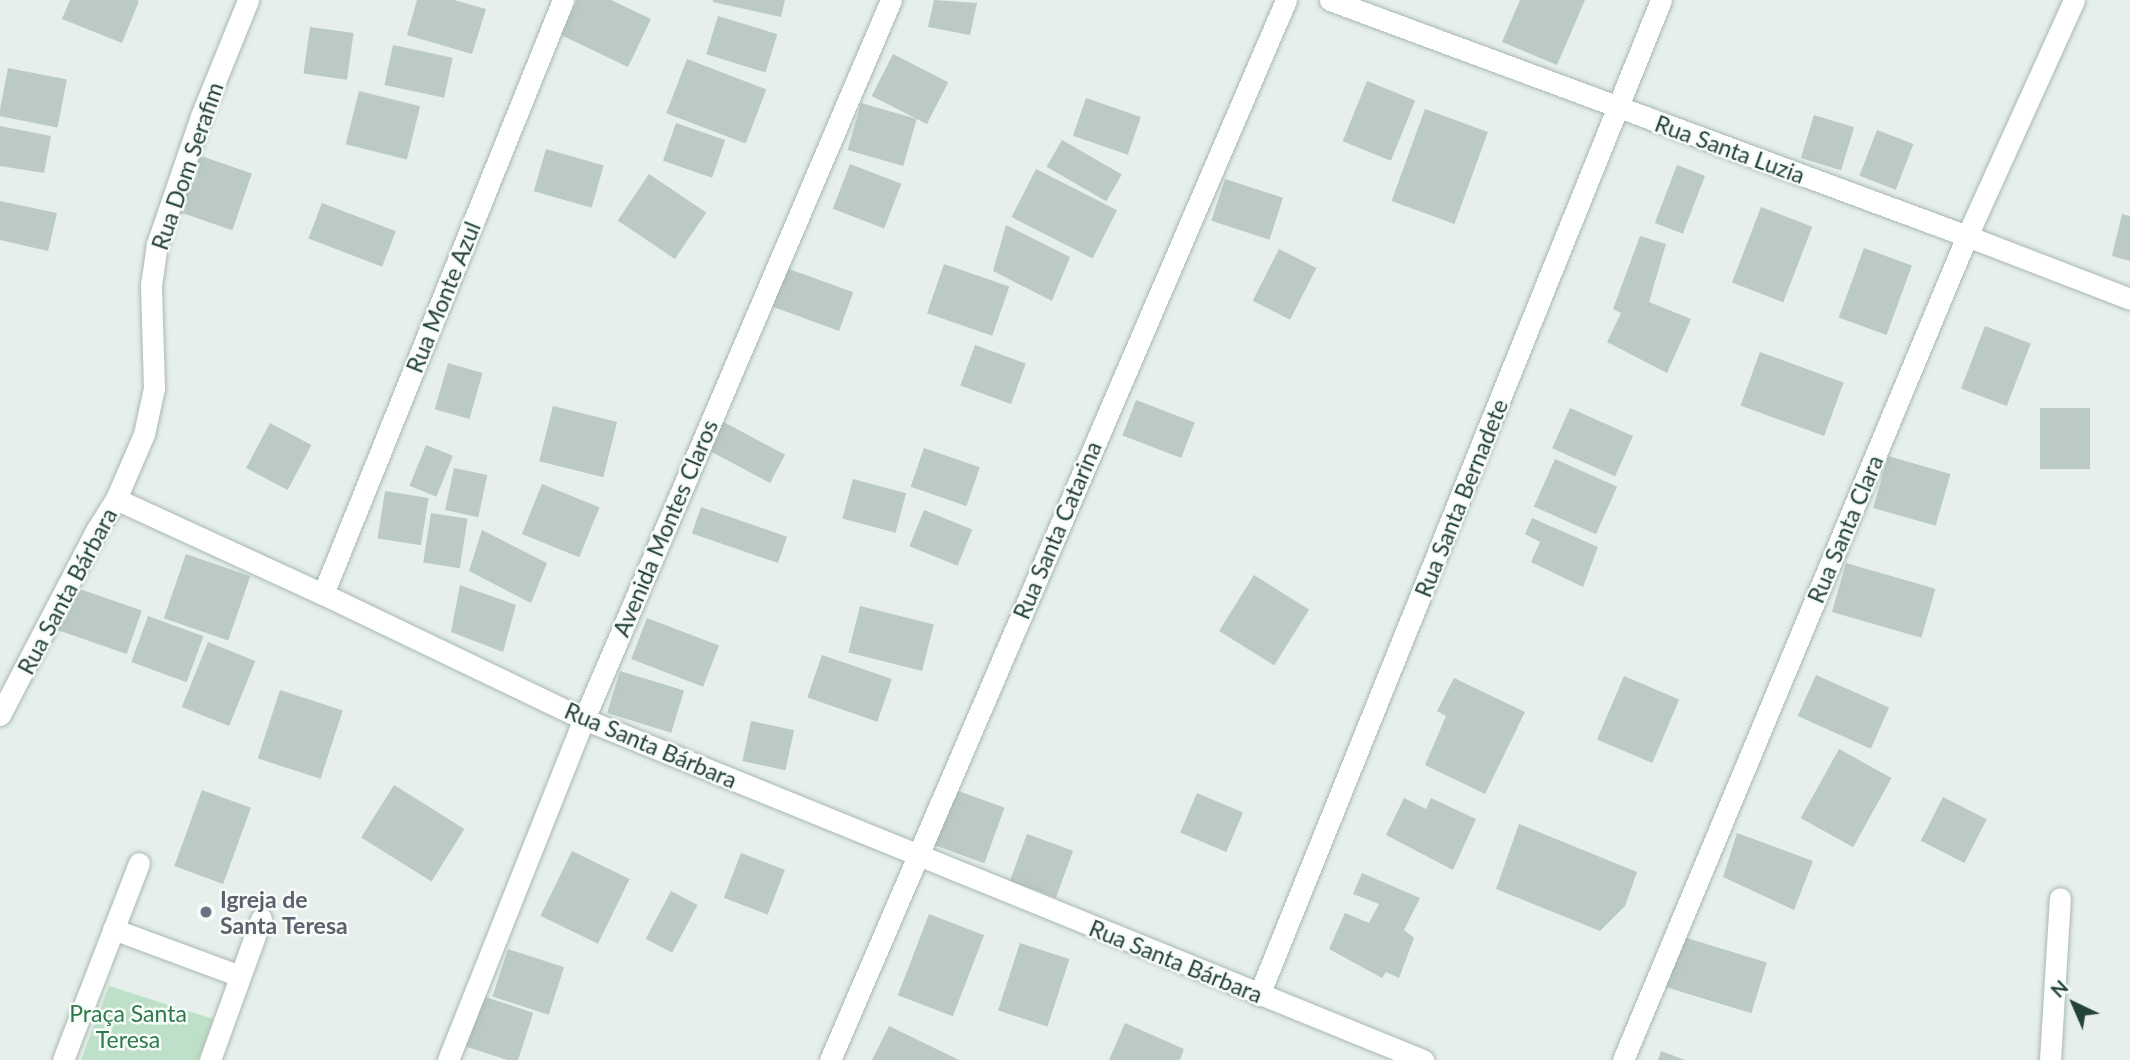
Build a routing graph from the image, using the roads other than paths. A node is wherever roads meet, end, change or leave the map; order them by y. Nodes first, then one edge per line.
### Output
1 (248, 0) edge
2 (563, 0) edge
3 (891, 0) edge
4 (1286, 0) edge
5 (1330, 0) edge
6 (1661, 0) edge
7 (2074, 0) edge
8 (1619, 108) junction
9 (1967, 236) junction
10 (2130, 299) edge
11 (117, 499) junction
12 (323, 594) junction
13 (0, 715) edge
14 (584, 719) junction
15 (917, 854) junction
16 (139, 863) dead end
17 (2060, 898) dead end
18 (261, 919) dead end
19 (113, 929) junction
20 (240, 976) junction
21 (1259, 995) junction
22 (62, 1060) edge
23 (210, 1060) edge
24 (448, 1060) edge
25 (830, 1060) edge
26 (1423, 1060) edge
27 (1623, 1060) edge
28 (2050, 1060) edge

1 - 11 street, Rua Dom Serafim
2 - 12 street, Rua Monte Azul
3 - 14 street, Avenida Montes Claros
4 - 15 street, Rua Santa Catarina
5 - 8 street, Rua Santa Luzia
6 - 8 street, Rua Santa Bernadete
7 - 9 street, Rua Santa Clara
8 - 9 street, Rua Santa Luzia
8 - 21 street, Rua Santa Bernadete
9 - 10 street, Rua Santa Luzia
9 - 27 street, Rua Santa Clara
11 - 12 street, Rua Santa Bárbara
11 - 13 street, Rua Santa Bárbara
12 - 14 street, Rua Santa Bárbara
14 - 15 street, Rua Santa Bárbara
14 - 24 street, Avenida Montes Claros
15 - 21 street, Rua Santa Bárbara
15 - 25 street, Rua Santa Catarina
16 - 19 street
17 - 28 street
18 - 20 street
19 - 20 street
19 - 22 street
20 - 23 street
21 - 26 street, Rua Santa Bárbara

